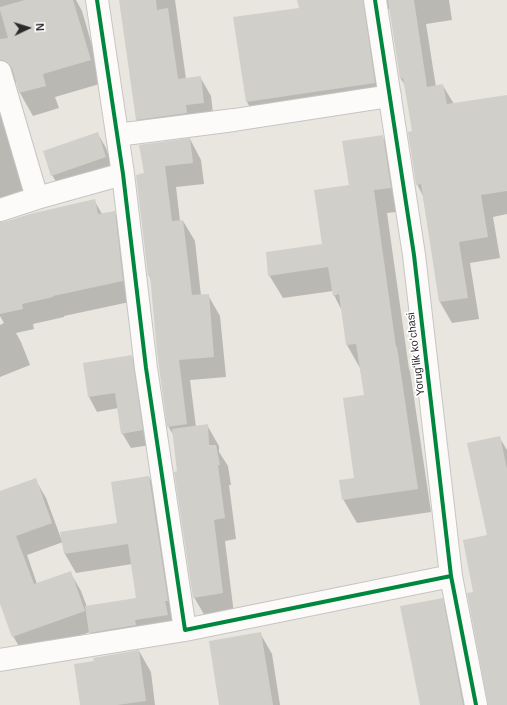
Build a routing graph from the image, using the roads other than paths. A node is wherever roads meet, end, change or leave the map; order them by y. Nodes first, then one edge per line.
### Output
1 (97, 0) edge
2 (375, 0) edge
3 (0, 72) edge
4 (390, 96) junction
5 (117, 135) junction
6 (123, 174) junction
7 (37, 198) junction
8 (0, 210) edge
9 (451, 576) junction
10 (185, 630) junction
11 (0, 660) edge
12 (476, 705) edge

1 - 5 street
2 - 4 street, Yorugʻlik koʻchasi
3 - 7 street
4 - 5 street
4 - 9 street, Yorugʻlik koʻchasi
5 - 6 street
6 - 7 street
6 - 10 street
7 - 8 street
9 - 10 street
9 - 12 street, Yorugʻlik koʻchasi
10 - 11 street

